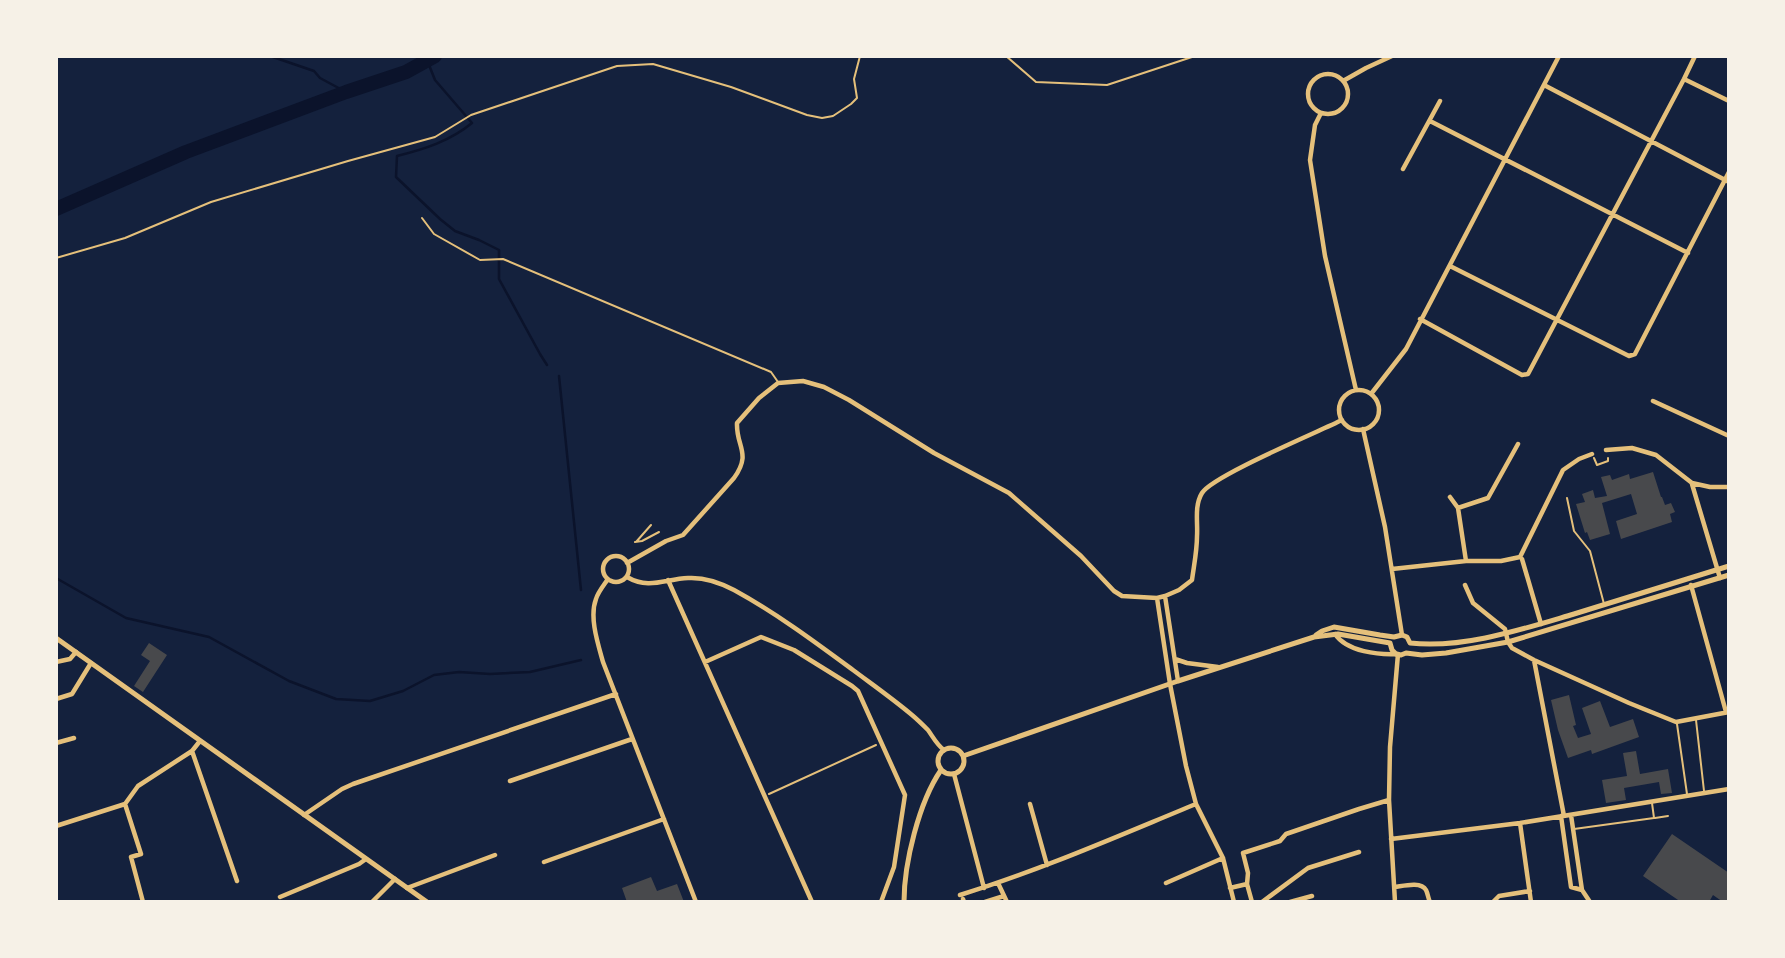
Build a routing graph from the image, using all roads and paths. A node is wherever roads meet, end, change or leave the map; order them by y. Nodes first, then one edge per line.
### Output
1 (860, 56) edge
2 (1006, 56) edge
3 (1195, 56) edge
4 (1392, 56) edge
5 (1559, 56) edge
6 (1695, 56) edge
7 (1685, 79) junction
8 (1343, 81) junction
9 (1544, 85) junction
10 (1440, 101) dead end
11 (1729, 102) edge
12 (1321, 113) junction
13 (1430, 121) junction
14 (1650, 141) junction
15 (1506, 160) junction
16 (1403, 169) dead end
17 (1729, 172) edge
18 (1727, 181) edge
19 (1612, 215) junction
20 (422, 218) dead end
21 (1688, 253) junction
22 (56, 258) edge
23 (1450, 266) junction
24 (1420, 319) junction
25 (1556, 320) junction
26 (778, 383) junction
27 (1356, 390) junction
28 (1371, 394) junction
29 (1653, 401) dead end
30 (1342, 420) junction
31 (1363, 429) junction
32 (1729, 436) edge
33 (1518, 444) dead end
34 (1606, 450) joint
35 (1592, 454) joint
36 (1692, 483) junction
37 (1729, 486) edge
38 (1450, 498) dead end
39 (1567, 498) dead end
40 (1458, 508) junction
41 (651, 525) dead end
42 (659, 532) dead end
43 (1522, 559) dead end
44 (1466, 561) junction
45 (627, 563) junction
46 (1729, 566) edge
47 (1392, 569) junction
48 (1718, 570) junction
49 (1729, 575) edge
50 (627, 577) junction
51 (1720, 578) junction
52 (608, 579) junction
53 (1689, 579) junction
54 (668, 580) junction
55 (1465, 585) dead end
56 (1692, 587) junction
57 (1165, 596) junction
58 (1157, 598) junction
59 (1605, 605) junction
60 (1541, 624) junction
61 (1506, 633) junction
62 (1335, 634) junction
63 (1402, 635) junction
64 (1314, 637) junction
65 (56, 638) edge
66 (1392, 640) junction
67 (1508, 642) junction
68 (1410, 643) junction
69 (76, 651) junction
70 (1406, 653) junction
71 (1398, 654) junction
72 (1175, 659) junction
73 (1534, 660) junction
74 (56, 662) edge
75 (705, 662) junction
76 (91, 663) junction
77 (1219, 667) junction
78 (1178, 681) junction
79 (1170, 684) junction
80 (616, 694) junction
81 (56, 699) edge
82 (1727, 712) edge
83 (1695, 719) junction
84 (1676, 722) junction
85 (74, 738) dead end
86 (632, 739) junction
87 (200, 741) junction
88 (56, 743) edge
89 (881, 743) junction
90 (944, 750) junction
91 (192, 751) junction
92 (963, 757) junction
93 (942, 770) junction
94 (954, 774) junction
95 (510, 781) dead end
96 (1729, 789) edge
97 (1704, 793) junction
98 (765, 795) junction
99 (1687, 795) junction
100 (1390, 800) junction
101 (1652, 802) junction
102 (125, 804) junction
103 (1030, 804) dead end
104 (1196, 804) junction
105 (304, 815) junction
106 (1571, 815) junction
107 (1562, 816) junction
108 (1668, 816) dead end
109 (1654, 818) junction
110 (664, 819) junction
111 (1518, 823) junction
112 (56, 826) edge
113 (1573, 829) junction
114 (1391, 839) junction
115 (1359, 852) dead end
116 (495, 855) dead end
117 (1223, 858) junction
118 (366, 859) junction
119 (544, 862) dead end
120 (1047, 865) junction
121 (395, 879) junction
122 (237, 881) dead end
123 (998, 883) junction
124 (1166, 883) dead end
125 (1247, 884) junction
126 (1395, 887) junction
127 (407, 888) junction
128 (984, 888) junction
129 (1230, 888) junction
130 (1582, 890) junction
131 (1530, 891) junction
132 (1004, 895) junction
133 (1312, 896) dead end
134 (279, 897) dead end
135 (962, 899) edge
136 (143, 902) edge
137 (372, 902) edge
138 (427, 902) edge
139 (696, 902) edge
140 (812, 902) edge
141 (881, 902) edge
142 (904, 902) edge
143 (985, 902) edge
144 (1007, 902) edge
145 (1234, 902) edge
146 (1252, 902) edge
147 (1262, 902) edge
148 (1290, 902) edge
149 (1395, 902) edge
150 (1430, 902) edge
151 (1493, 902) edge
152 (1531, 902) edge
153 (1590, 902) edge

1 - 22 path
2 - 3 path
4 - 8 street
5 - 9 street
6 - 7 street
7 - 11 street
7 - 14 street
8 - 12 street
8 - 12 street
9 - 14 street
9 - 15 street
10 - 13 street
12 - 27 street
13 - 15 street
13 - 16 street
14 - 18 street
14 - 19 street
15 - 19 street
15 - 23 street
17 - 18 street
18 - 21 street
19 - 21 street
19 - 25 street
20 - 26 lane
21 - 25 street
23 - 24 street
23 - 25 street
24 - 25 street
24 - 28 street
26 - 45 street
26 - 58 street
27 - 28 street
27 - 30 street
28 - 31 street
29 - 32 street
30 - 31 street
30 - 57 street
31 - 47 street
33 - 40 street
34 - 35 path
34 - 36 street
35 - 44 street
36 - 37 street
36 - 48 street
38 - 40 street
39 - 59 lane
40 - 44 street
41 - 42 lane
43 - 60 street
44 - 47 street
45 - 50 street
45 - 52 street
46 - 48 street
47 - 63 street
48 - 51 street
48 - 53 street
49 - 51 street
50 - 52 street
50 - 54 street
51 - 56 street
52 - 80 street
53 - 56 street
53 - 59 street
54 - 75 street
54 - 90 street
55 - 61 street
56 - 67 street
56 - 82 street
57 - 58 street
57 - 72 street
58 - 79 street
59 - 60 street
60 - 61 street
61 - 67 street
61 - 68 street
62 - 64 street
62 - 66 street
62 - 71 street
63 - 66 street
63 - 68 street
64 - 66 street
64 - 77 street
65 - 69 street
66 - 71 street
67 - 70 street
67 - 73 street
68 - 70 street
69 - 74 street
69 - 76 street
70 - 71 street
71 - 100 street
72 - 77 street
72 - 78 street
73 - 84 street
73 - 107 street
75 - 89 street
75 - 98 street
76 - 81 street
76 - 87 street
77 - 78 street
78 - 79 street
79 - 92 street
79 - 104 street
80 - 86 street
80 - 105 street
82 - 83 street
83 - 84 street
83 - 97 lane
84 - 99 lane
85 - 88 street
86 - 95 street
86 - 110 street
87 - 91 street
87 - 105 street
89 - 98 path
89 - 141 street
90 - 92 street
90 - 93 street
91 - 102 street
91 - 122 street
92 - 94 street
93 - 94 street
93 - 142 street
94 - 128 street
96 - 97 street
97 - 99 street
98 - 140 street
99 - 101 street
100 - 114 street
100 - 125 street
101 - 106 street
101 - 109 lane
102 - 112 street
102 - 136 street
103 - 120 street
104 - 117 street
104 - 120 street
105 - 118 street
106 - 107 street
106 - 113 street
107 - 111 street
107 - 130 street
108 - 109 lane
109 - 113 lane
110 - 119 street
110 - 139 street
111 - 114 street
111 - 131 street
113 - 130 street
114 - 126 street
115 - 147 street
116 - 127 street
117 - 124 street
117 - 129 street
118 - 121 street
118 - 134 street
120 - 123 street
121 - 127 street
121 - 137 street
123 - 128 street
123 - 132 street
125 - 129 street
125 - 146 street
126 - 149 street
126 - 150 street
127 - 138 street
128 - 135 street
129 - 145 street
130 - 153 street
131 - 151 street
131 - 152 street
132 - 143 street
132 - 144 street
133 - 148 street

